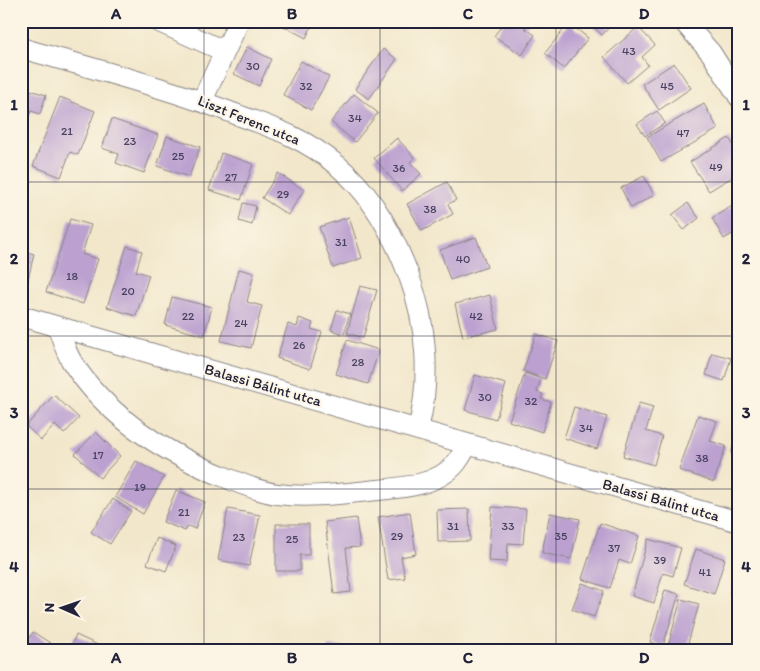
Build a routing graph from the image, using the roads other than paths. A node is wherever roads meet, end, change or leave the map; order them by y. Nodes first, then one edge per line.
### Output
1 (157, 21) edge
2 (239, 21) edge
3 (683, 21) edge
4 (21, 48) edge
5 (224, 51) junction
6 (739, 97) edge
7 (202, 101) junction
8 (21, 316) edge
9 (58, 326) junction
10 (418, 429) junction
11 (468, 444) junction
12 (739, 522) edge

1 - 5 street
2 - 5 street
3 - 6 street
4 - 7 street, Liszt Ferenc utca
5 - 7 street
7 - 10 street, Liszt Ferenc utca
8 - 9 street, Balassi Bálint utca
9 - 10 street, Balassi Bálint utca
9 - 11 street
10 - 11 street, Balassi Bálint utca
11 - 12 street, Balassi Bálint utca

